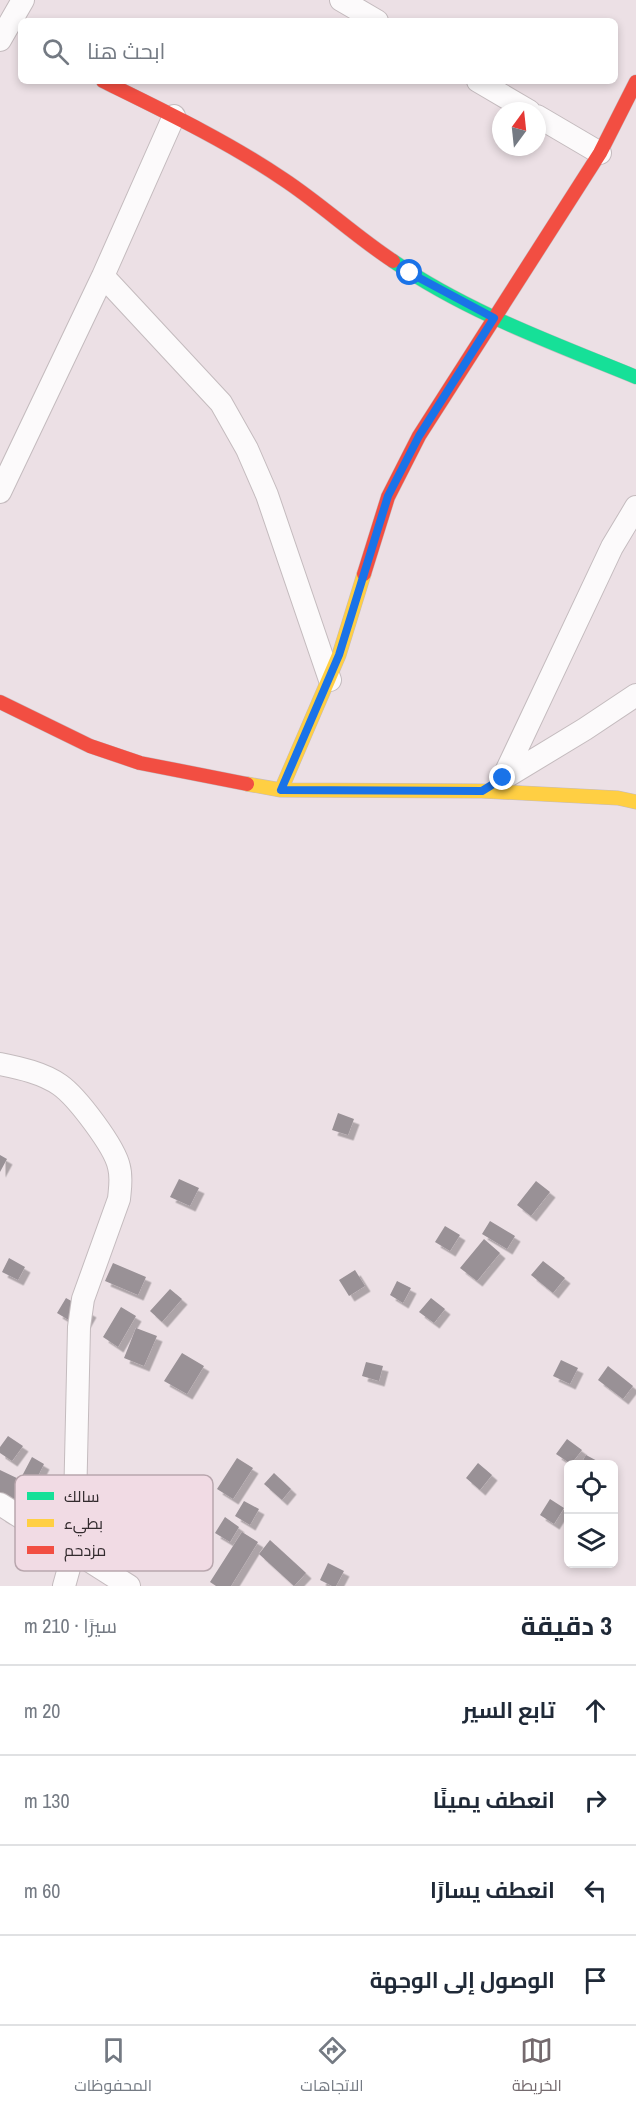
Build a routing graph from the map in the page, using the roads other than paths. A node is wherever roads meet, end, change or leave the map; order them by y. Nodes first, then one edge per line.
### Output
1 (23, 0) edge
2 (341, 0) edge
3 (372, 18) edge
4 (6, 36) edge
5 (636, 82) edge
6 (109, 84) edge
7 (483, 84) edge
8 (514, 102) edge
9 (630, 112) edge
10 (174, 116) junction
11 (546, 121) edge
12 (600, 153) junction
13 (102, 276) junction
14 (494, 318) junction
15 (636, 376) edge
16 (0, 492) edge
17 (636, 507) edge
18 (330, 680) junction
19 (636, 695) edge
20 (0, 702) edge
21 (503, 778) junction
22 (281, 790) junction
23 (482, 791) junction
24 (636, 802) edge
25 (0, 1064) edge
26 (76, 1475) edge
27 (0, 1504) edge
28 (15, 1513) edge
29 (68, 1571) edge
30 (106, 1571) edge
31 (64, 1586) edge
32 (129, 1586) edge

1 - 4 street
2 - 3 street
5 - 9 street
6 - 10 street
7 - 8 street
9 - 12 street
10 - 13 street
10 - 14 street
11 - 12 street
12 - 14 street
13 - 16 street
13 - 18 street
14 - 15 street
14 - 18 street
17 - 21 street
18 - 22 street
19 - 21 street
20 - 22 street
21 - 23 street
22 - 23 street
23 - 24 street
25 - 26 street
27 - 28 street
29 - 31 street
30 - 32 street

